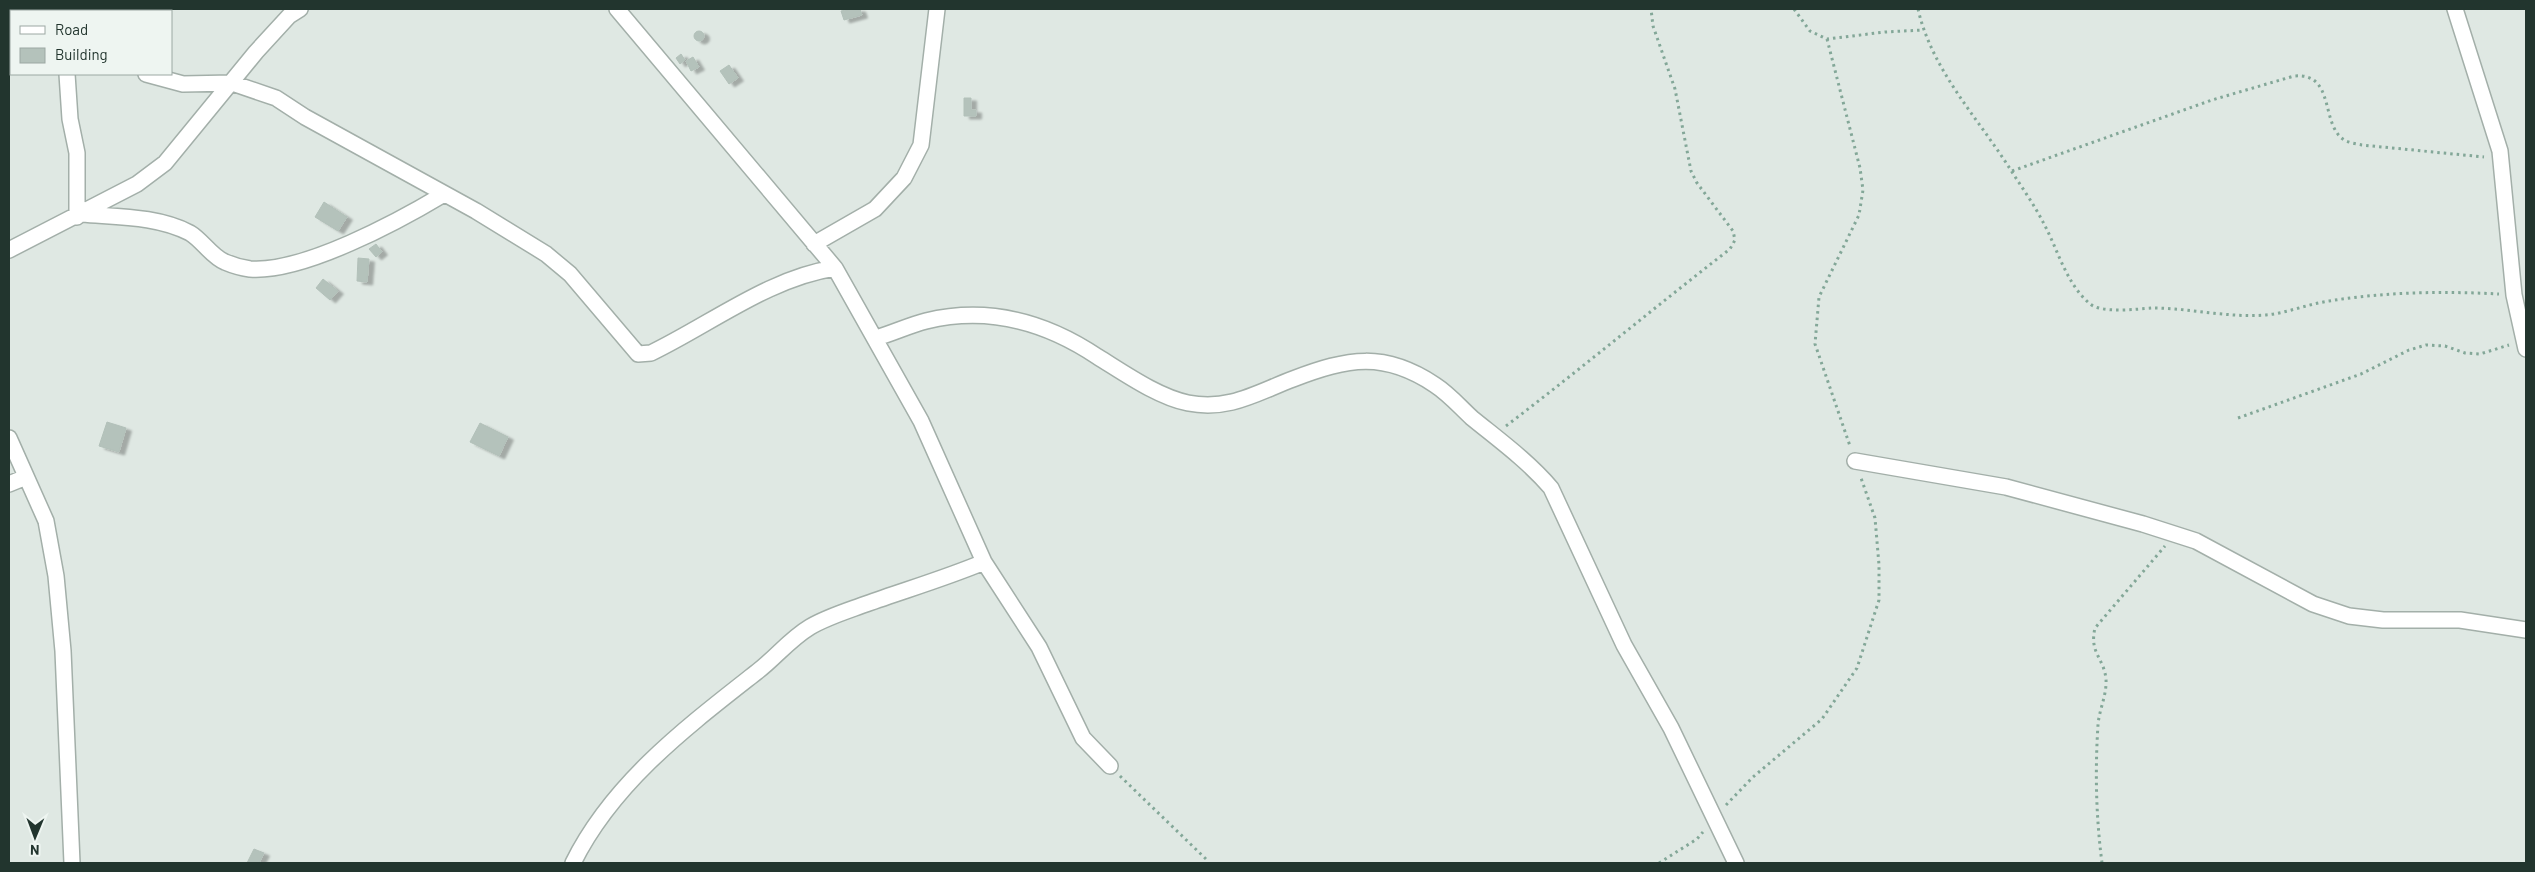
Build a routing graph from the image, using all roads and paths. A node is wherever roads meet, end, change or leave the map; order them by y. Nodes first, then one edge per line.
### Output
1 (300, 9) edge
2 (617, 9) edge
3 (937, 9) edge
4 (1651, 9) edge
5 (1794, 9) edge
6 (1918, 9) edge
7 (2455, 9) edge
8 (1923, 30) junction
9 (1827, 39) junction
10 (67, 75) edge
11 (150, 75) edge
12 (232, 83) junction
13 (2501, 159) junction
14 (2012, 171) junction
15 (444, 194) junction
16 (79, 215) junction
17 (814, 244) junction
18 (9, 250) edge
19 (835, 268) junction
20 (2514, 295) junction
21 (876, 338) junction
22 (2525, 344) edge
23 (2238, 418) dead end
24 (1494, 435) junction
25 (9, 438) edge
26 (1855, 461) junction
27 (26, 476) junction
28 (9, 484) edge
29 (2175, 534) junction
30 (984, 562) junction
31 (2526, 630) edge
32 (1110, 766) joint
33 (1714, 818) junction
34 (72, 863) edge
35 (573, 863) edge
36 (1208, 863) edge
37 (1658, 863) edge
38 (1736, 863) edge
39 (2102, 863) edge

1 - 12 street
2 - 17 street
3 - 17 street
4 - 24 path
5 - 9 path
6 - 8 path
7 - 13 street
8 - 9 path
8 - 14 path
9 - 26 path
10 - 16 street
11 - 12 street
12 - 15 street
12 - 16 street
13 - 14 path
13 - 20 street
14 - 20 path
15 - 16 street
15 - 19 street
16 - 18 street
17 - 19 street
19 - 21 street
20 - 22 street
21 - 24 street
21 - 30 street
22 - 23 path
24 - 33 street
25 - 27 street
26 - 29 street
26 - 33 path
27 - 28 street
27 - 34 street
29 - 31 street
29 - 39 path
30 - 32 street
30 - 35 street
32 - 36 path
33 - 37 path
33 - 38 street

